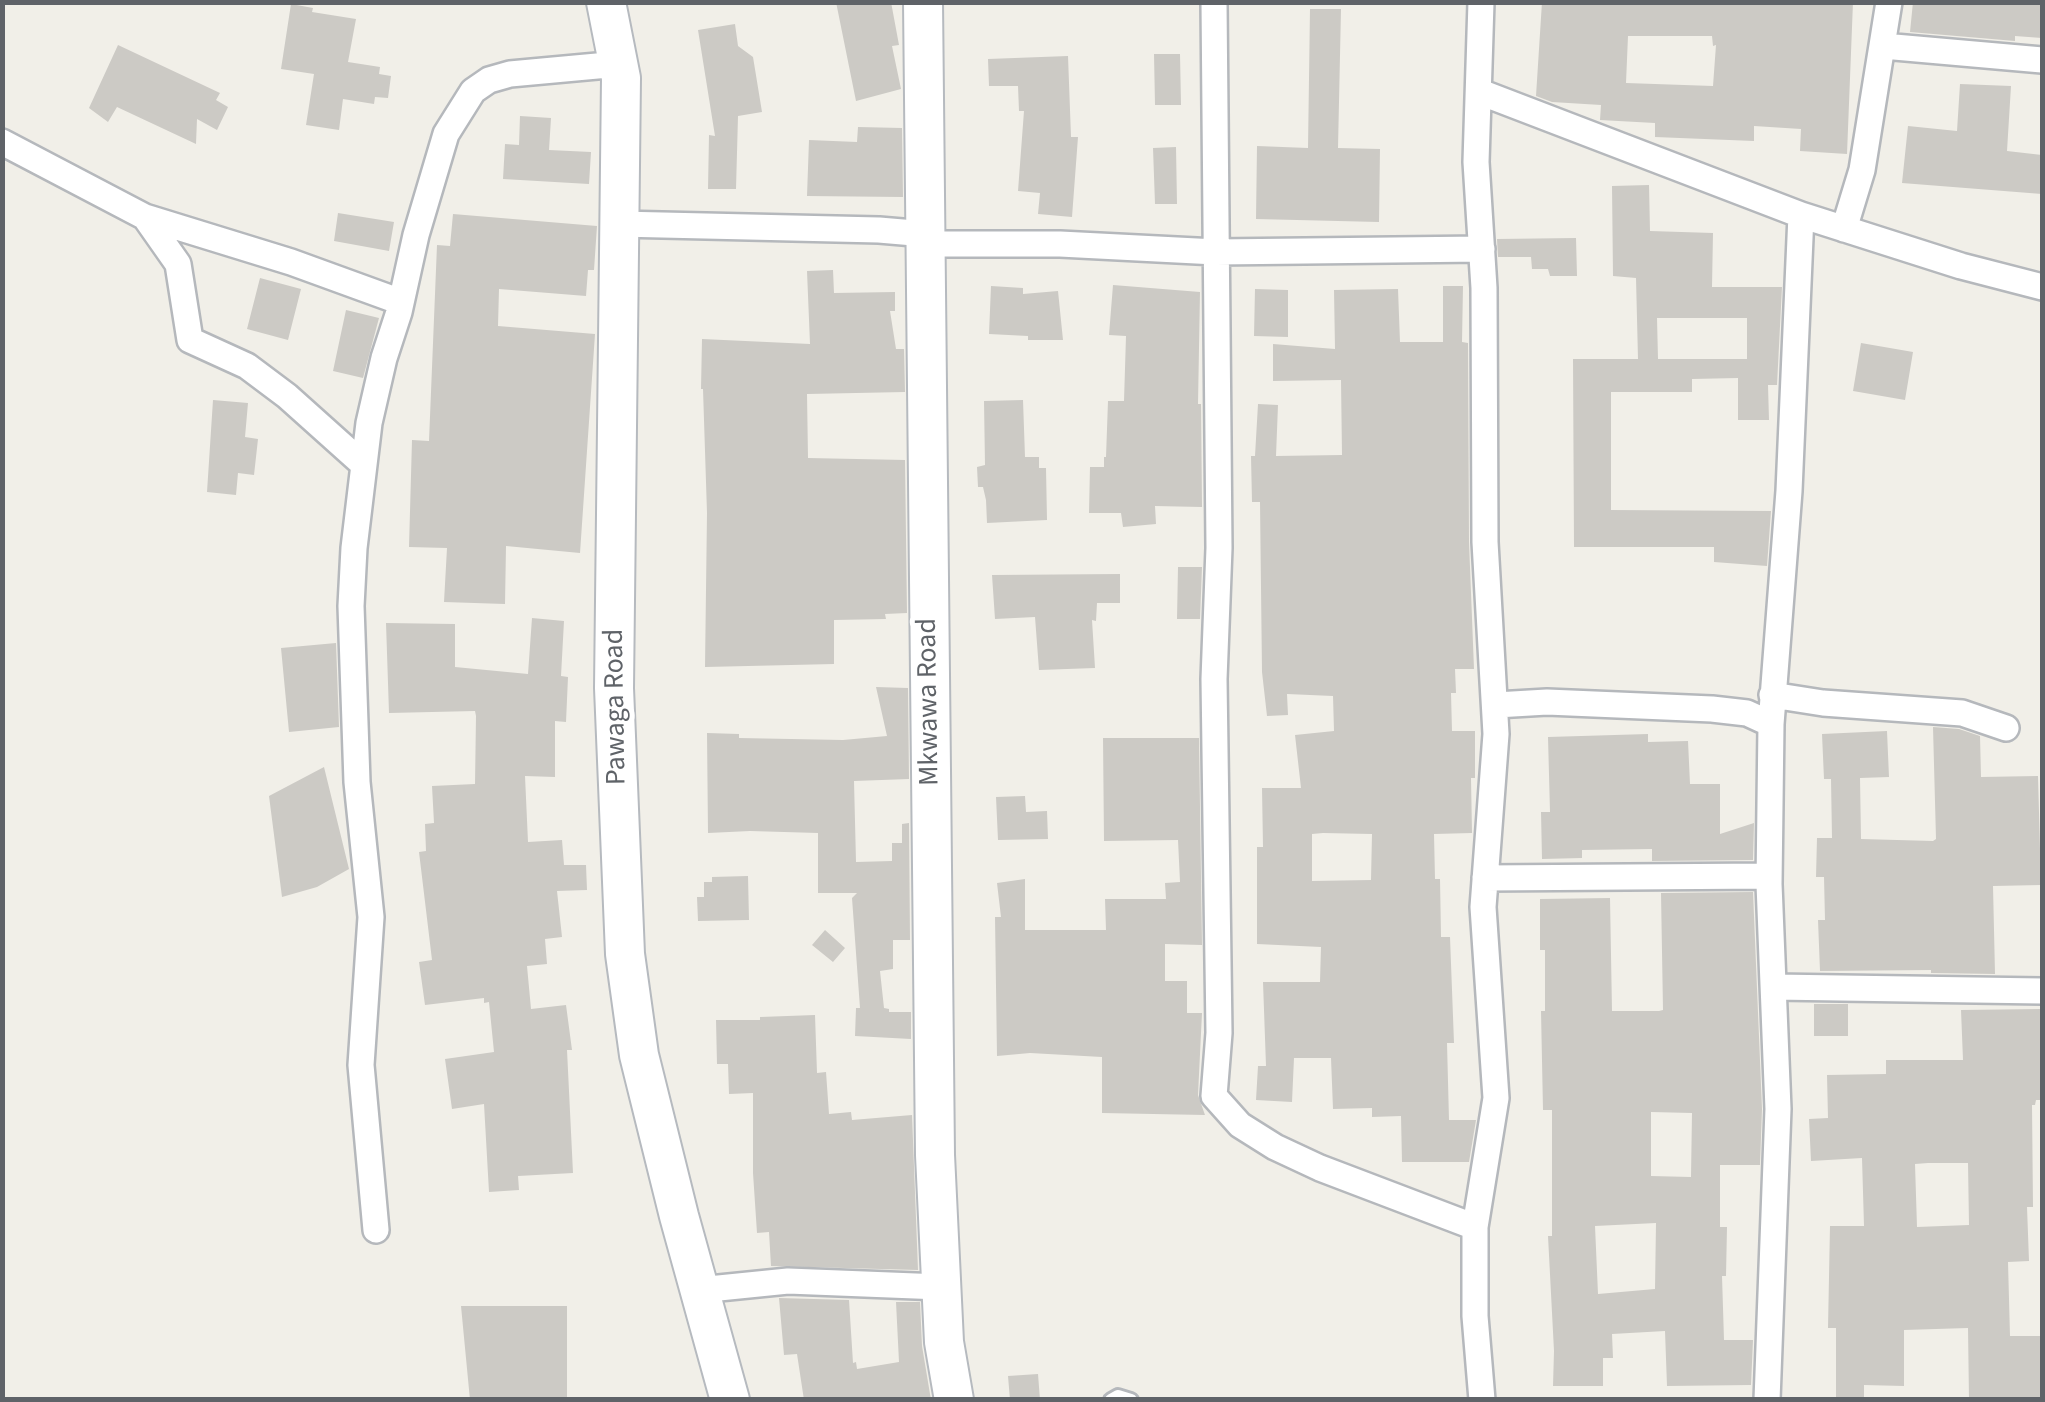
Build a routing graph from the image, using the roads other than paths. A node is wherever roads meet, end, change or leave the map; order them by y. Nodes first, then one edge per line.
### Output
1 (606, 2) edge
2 (923, 2) edge
3 (1214, 2) edge
4 (1481, 2) edge
5 (1889, 2) edge
6 (1882, 46) junction
7 (2042, 60) edge
8 (618, 64) junction
9 (1480, 92) junction
10 (2, 142) edge
11 (1802, 216) junction
12 (145, 217) junction
13 (619, 224) junction
14 (1844, 229) junction
15 (926, 240) junction
16 (1482, 250) junction
17 (1216, 252) junction
18 (2042, 286) edge
19 (402, 302) junction
20 (364, 465) junction
21 (1772, 695) junction
22 (1496, 704) junction
23 (1770, 724) junction
24 (2006, 728) dead end
25 (1770, 876) junction
26 (1485, 878) junction
27 (1774, 987) junction
28 (2042, 991) edge
29 (1475, 1227) junction
30 (376, 1230) dead end
31 (941, 1287) junction
32 (700, 1290) junction
33 (730, 1400) edge
34 (954, 1400) edge
35 (1111, 1400) edge
36 (1131, 1400) edge
37 (1482, 1400) edge
38 (1767, 1400) edge

1 - 8 main road, Pawaga Road
2 - 15 main road, Mkwawa Road
3 - 17 street
4 - 9 street
5 - 6 street
6 - 7 street
6 - 14 street
8 - 13 main road, Pawaga Road
8 - 19 street
9 - 11 street
9 - 16 street
10 - 12 street
11 - 14 street
11 - 21 street
12 - 19 street
12 - 20 street
13 - 15 street
13 - 32 main road, Pawaga Road
14 - 18 street
15 - 17 street
15 - 31 main road, Mkwawa Road
16 - 17 street
16 - 22 street
17 - 29 street
19 - 20 street
20 - 30 street
21 - 23 street
21 - 24 street
22 - 23 street
22 - 26 street
23 - 25 street
25 - 26 street
25 - 27 street
26 - 29 street
27 - 28 street
27 - 38 street
29 - 37 street
31 - 32 street
31 - 34 main road, Mkwawa Road
32 - 33 main road, Pawaga Road
35 - 36 lane

